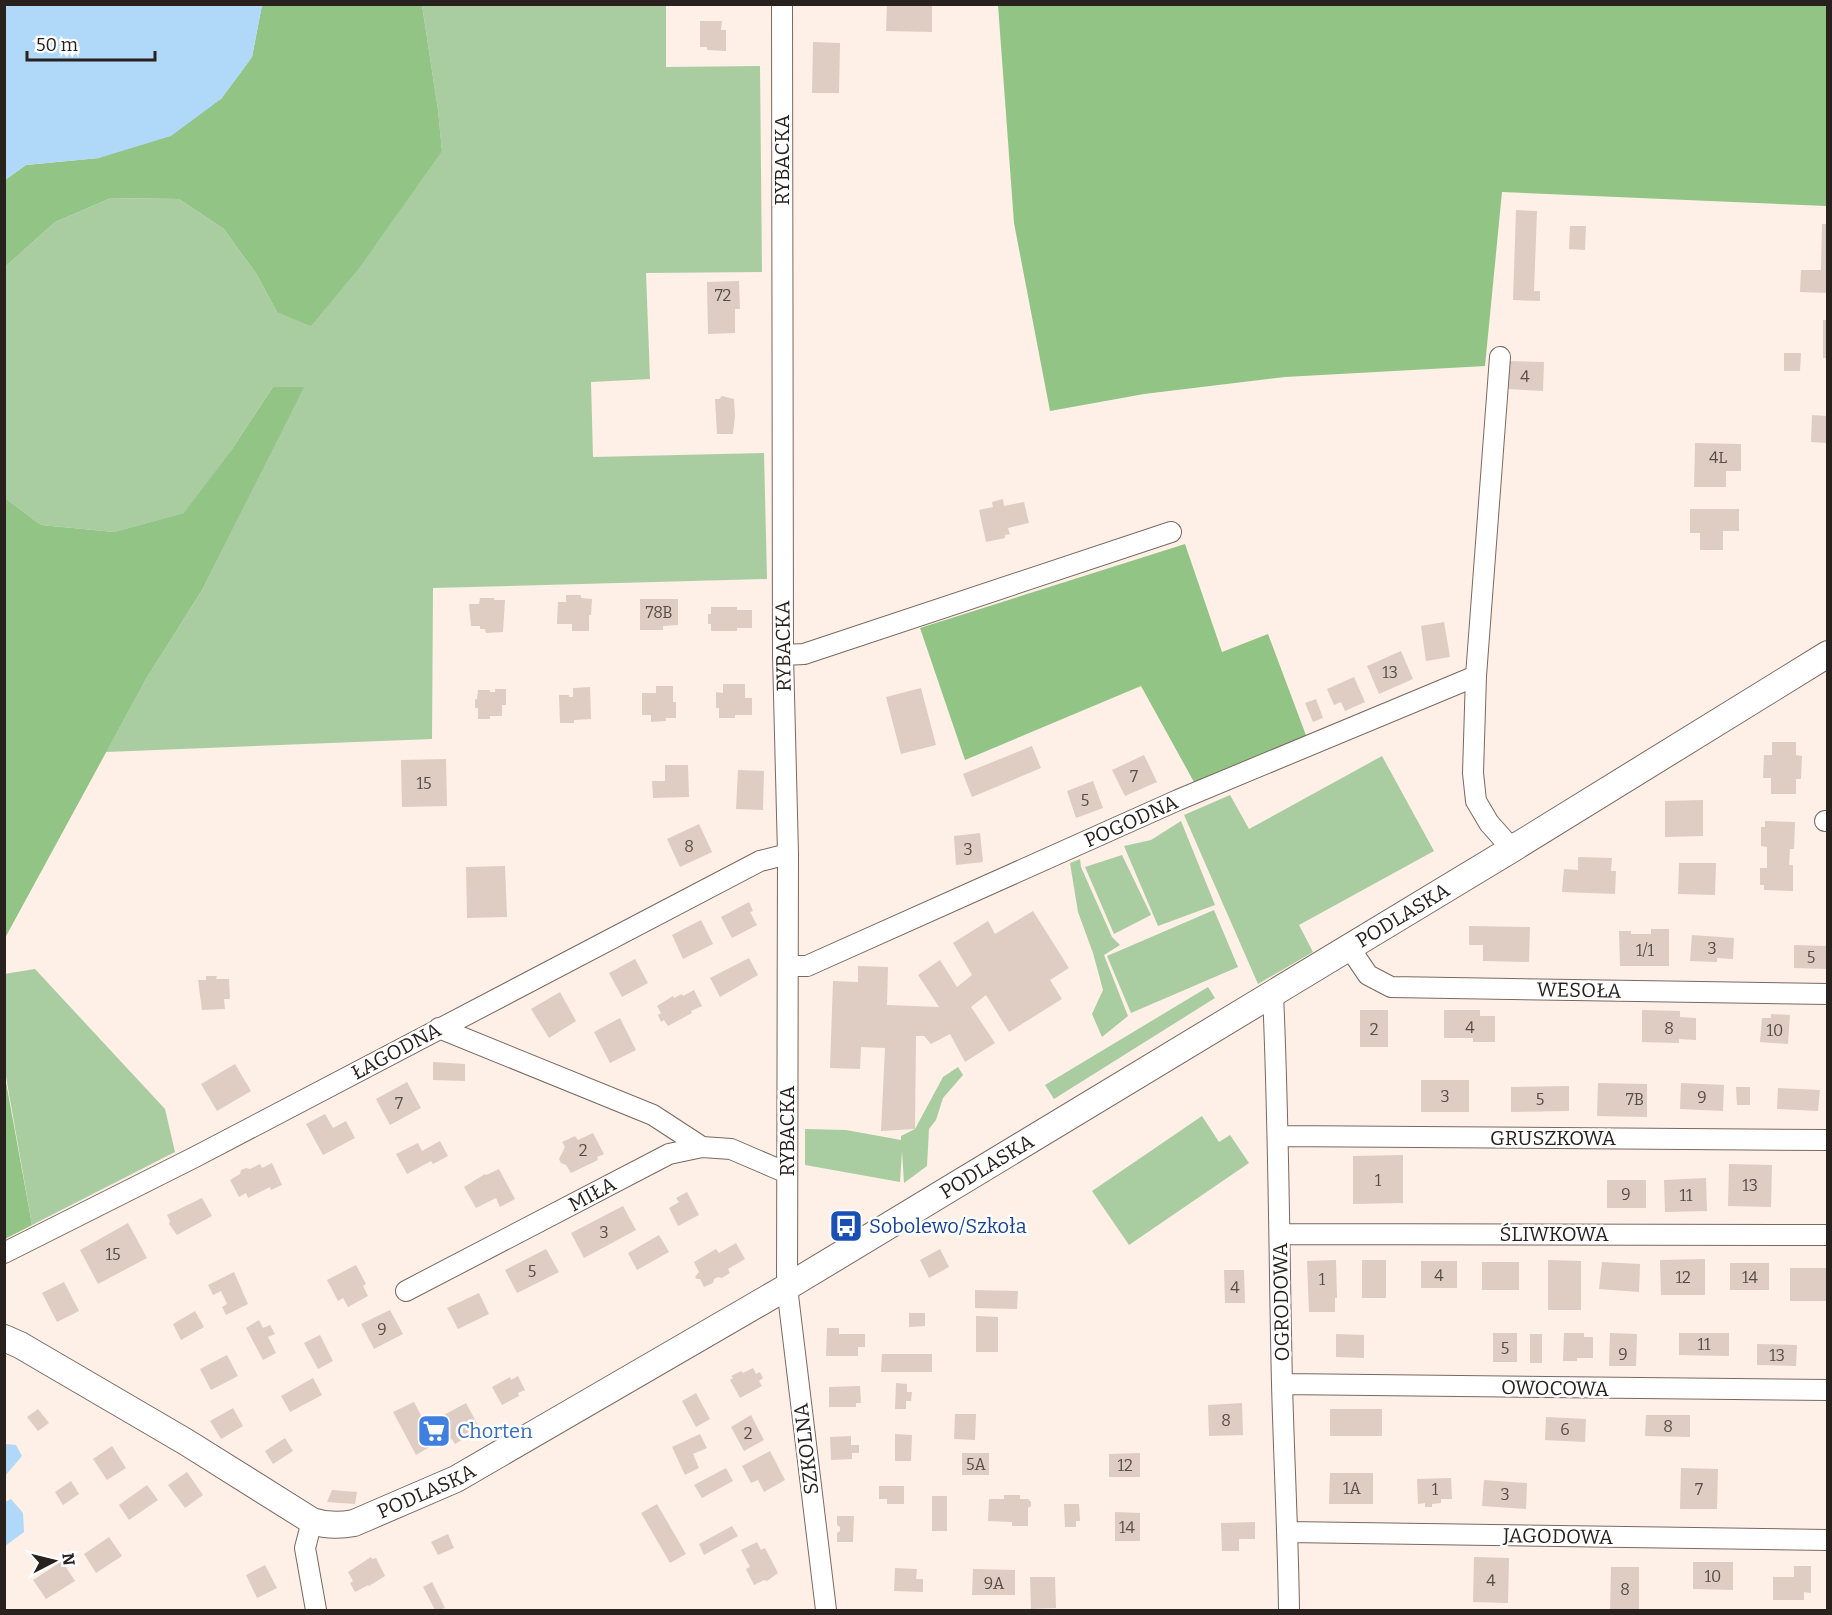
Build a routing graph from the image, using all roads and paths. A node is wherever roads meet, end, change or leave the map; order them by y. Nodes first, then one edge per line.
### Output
1 (782, 4) edge
2 (1500, 357) dead end
3 (1171, 532) dead end
4 (1827, 654) edge
5 (783, 655) junction
6 (1476, 676) junction
7 (1512, 849) junction
8 (789, 854) junction
9 (1349, 947) junction
10 (788, 966) junction
11 (1273, 994) junction
12 (1827, 994) edge
13 (439, 1028) junction
14 (1278, 1136) junction
15 (1827, 1140) edge
16 (702, 1147) junction
17 (787, 1173) junction
18 (1280, 1234) junction
19 (1827, 1235) edge
20 (4, 1252) edge
21 (787, 1287) junction
22 (406, 1291) dead end
23 (4, 1338) edge
24 (1282, 1384) junction
25 (1827, 1390) edge
26 (312, 1521) junction
27 (1288, 1532) junction
28 (1827, 1540) edge
29 (316, 1611) edge
30 (826, 1611) edge
31 (1288, 1611) edge

1 - 5 street, RYBACKA
2 - 6 street
3 - 5 street
4 - 7 street, PODLASKA
5 - 8 street, RYBACKA
6 - 7 street
6 - 10 street, POGODNA
7 - 9 street, PODLASKA
8 - 10 street, RYBACKA
8 - 13 street, ŁAGODNA
9 - 11 street, PODLASKA
9 - 12 street, WESOŁA
10 - 17 street, RYBACKA
11 - 14 street, OGRODOWA
11 - 21 street, PODLASKA
13 - 16 street
13 - 20 street, ŁAGODNA
14 - 15 street, GRUSZKOWA
14 - 18 street, OGRODOWA
16 - 17 street, MIŁA
16 - 22 street, MIŁA
17 - 21 street, RYBACKA
18 - 19 street, ŚLIWKOWA
18 - 24 street, OGRODOWA
21 - 26 street, PODLASKA
21 - 30 street, SZKOLNA
23 - 26 street, PODLASKA
24 - 25 street, OWOCOWA
24 - 27 street, OGRODOWA
26 - 29 street
27 - 28 street, JAGODOWA
27 - 31 street, OGRODOWA

